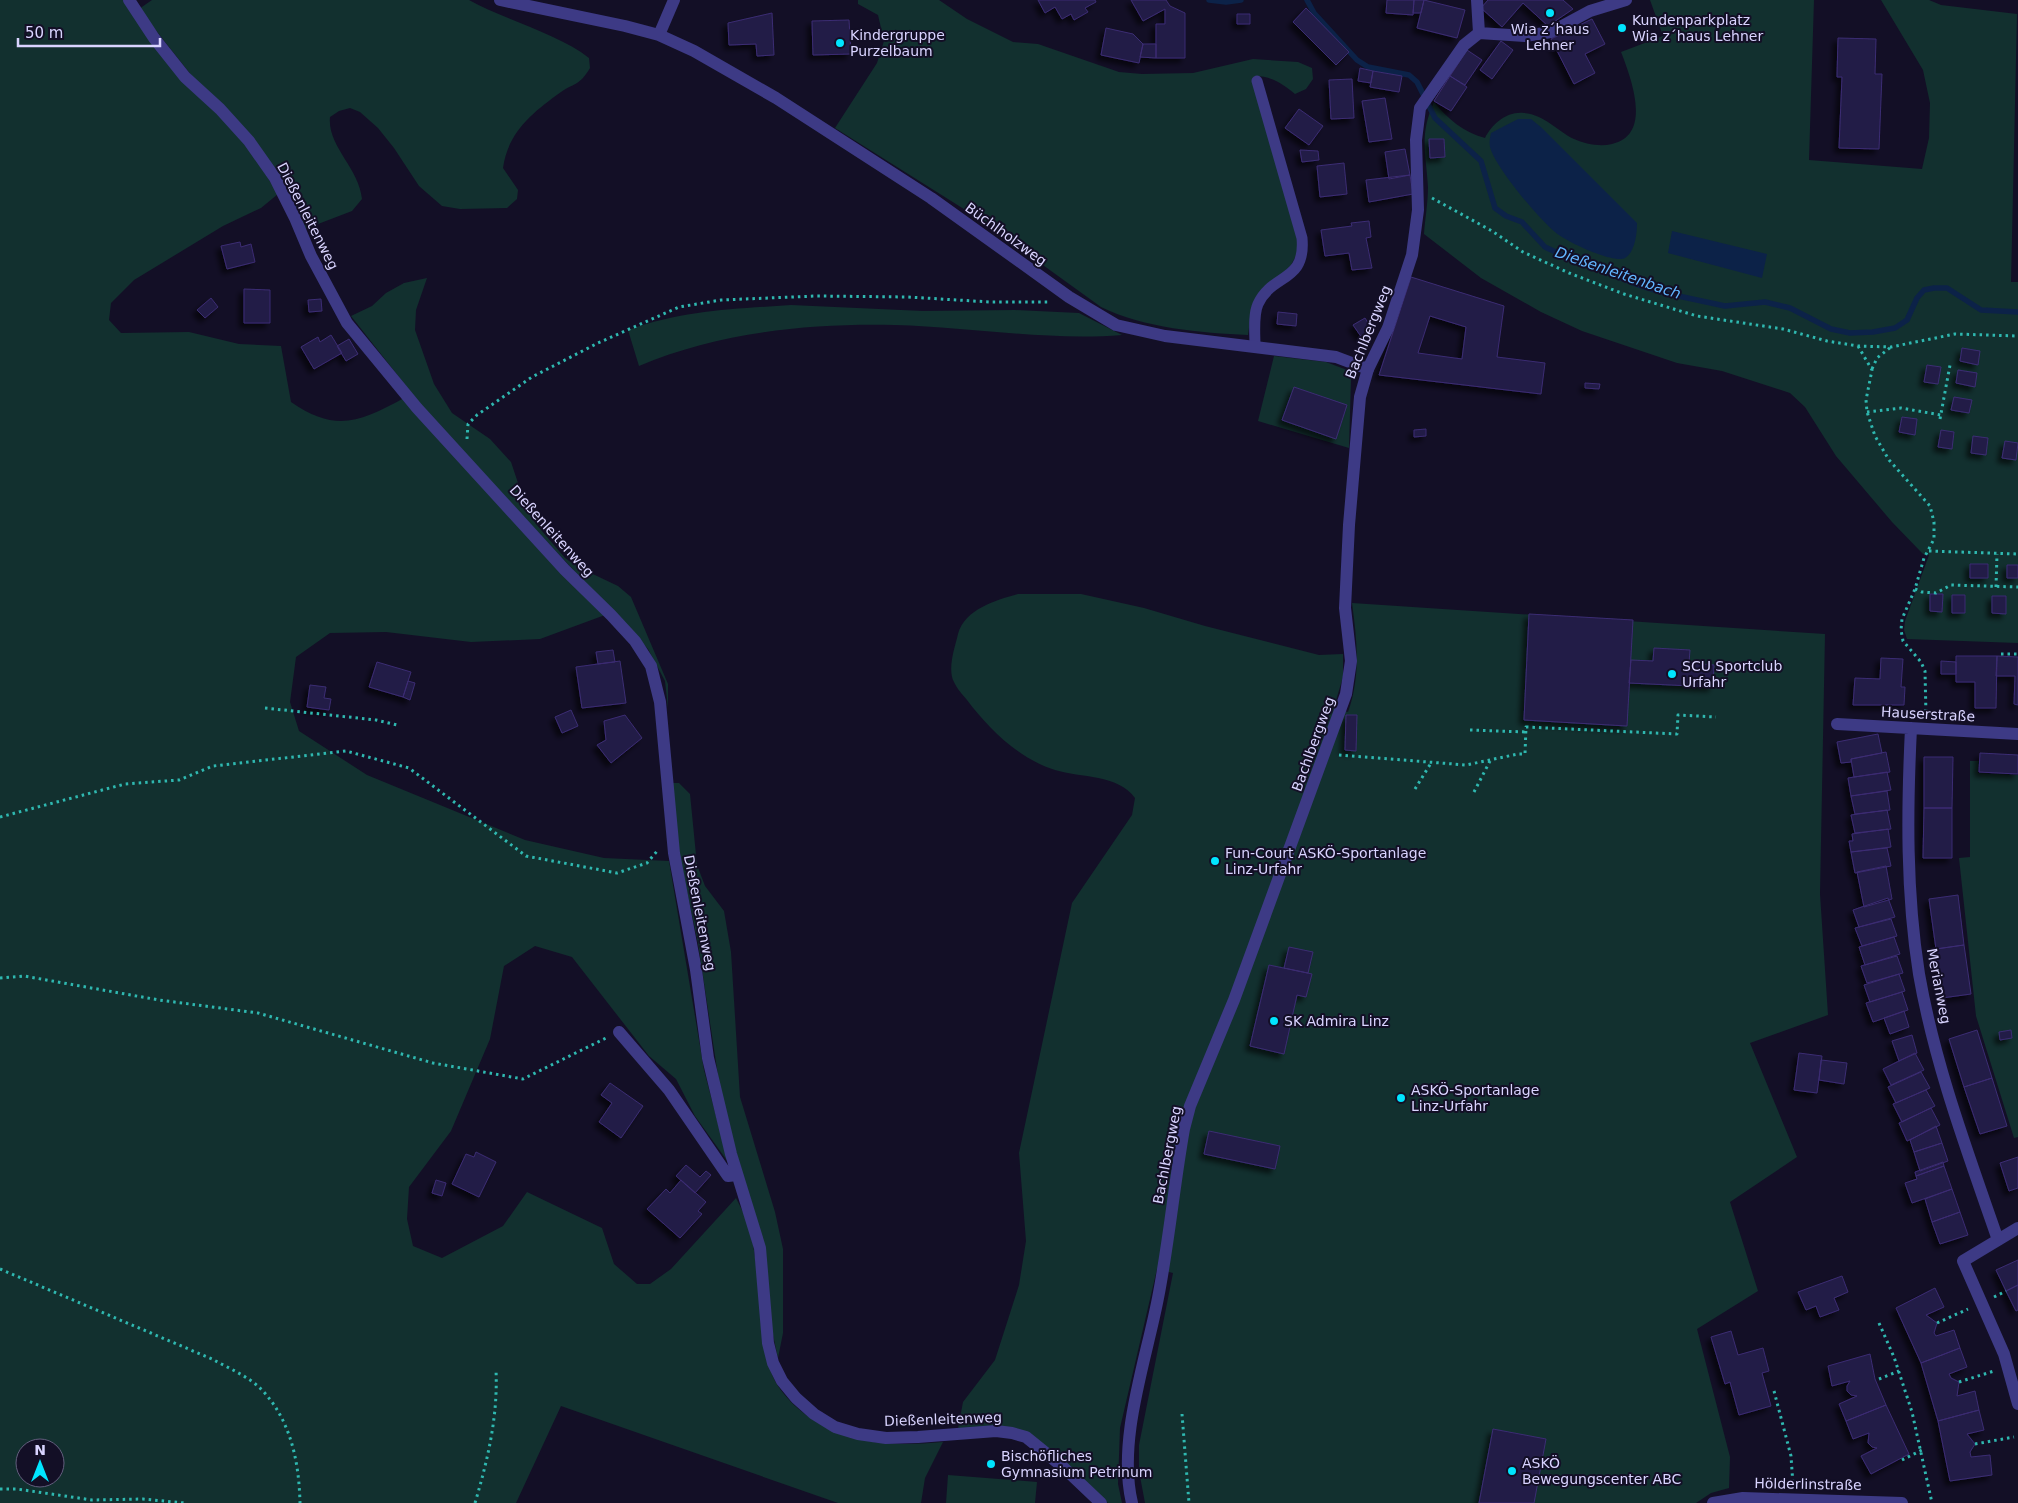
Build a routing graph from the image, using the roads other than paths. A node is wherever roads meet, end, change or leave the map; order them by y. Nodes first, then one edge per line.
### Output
1 (129, 0) edge
2 (500, 0) edge
3 (674, 0) edge
4 (1476, 0) edge
5 (1626, 0) edge
6 (1479, 33) junction
7 (659, 35) junction
8 (1257, 81) dead end
9 (1255, 346) junction
10 (1368, 369) junction
11 (1837, 724) dead end
12 (1911, 728) junction
13 (2018, 734) edge
14 (619, 1032) road end
15 (737, 1175) junction
16 (2018, 1228) edge
17 (1998, 1240) junction
18 (2018, 1404) edge
19 (1102, 1503) edge
20 (1132, 1503) edge
21 (1713, 1503) edge
22 (1902, 1503) edge

1 - 15 street, Dießenleitenweg
2 - 7 street, Büchlholzweg
3 - 7 street
4 - 6 street
5 - 6 street
6 - 10 street, Bachlbergweg
7 - 9 street, Büchlholzweg
8 - 9 lane
9 - 10 street, Büchlholzweg
10 - 20 street, Bachlbergweg
11 - 12 street, Hauserstraße
12 - 13 street, Hauserstraße
12 - 17 street, Merianweg
14 - 15 street
15 - 19 street, Dießenleitenweg
16 - 17 street
17 - 18 street
21 - 22 street, Hölderlinstraße

